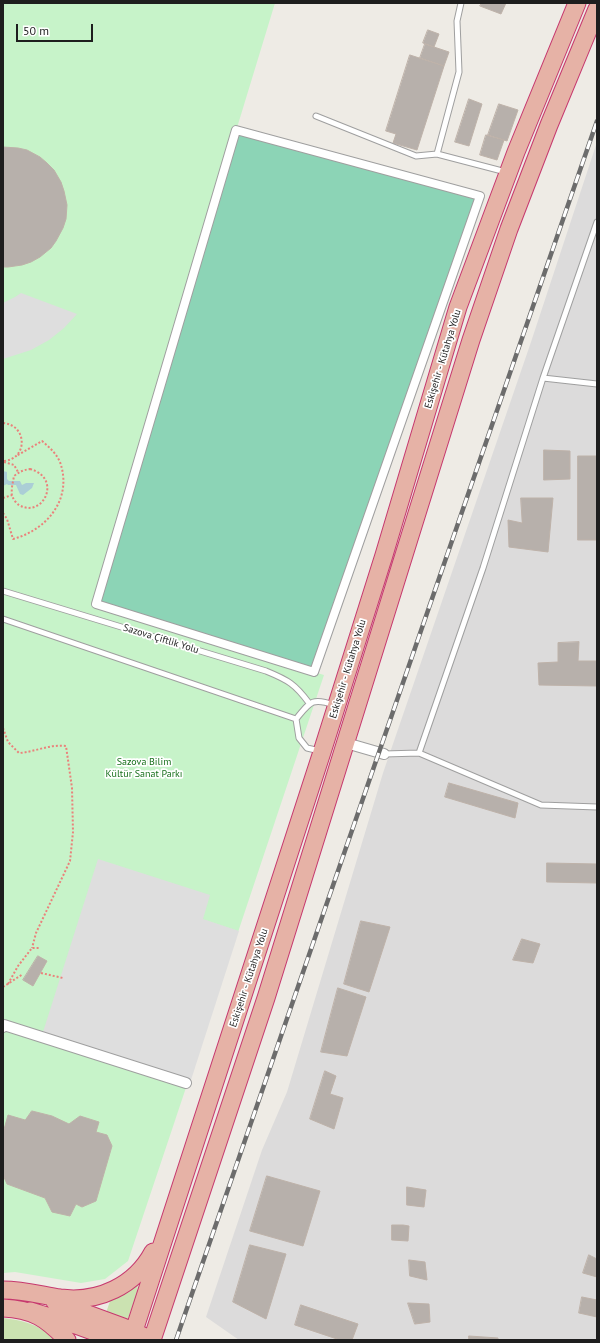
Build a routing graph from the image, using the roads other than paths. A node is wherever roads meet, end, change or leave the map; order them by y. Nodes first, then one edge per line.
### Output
1 (461, 3) edge
2 (577, 3) edge
3 (597, 9) edge
4 (316, 116) dead end
5 (236, 130) joint
6 (437, 154) junction
7 (508, 173) junction
8 (597, 222) edge
9 (543, 378) junction
10 (597, 384) edge
11 (3, 591) edge
12 (3, 619) edge
13 (310, 703) junction
14 (336, 705) junction
15 (296, 719) junction
16 (346, 743) junction
17 (322, 752) junction
18 (419, 753) junction
19 (384, 754) joint
20 (597, 807) edge
21 (3, 1027) edge
22 (186, 1083) dead end
23 (169, 1220) junction
24 (3, 1290) edge
25 (35, 1293) junction
26 (3, 1308) edge
27 (30, 1312) junction
28 (141, 1338) edge
29 (67, 1340) edge
30 (117, 1340) edge

1 - 6 lane
2 - 7 highway, Eskişehir - Kütahya Yolu
3 - 16 highway, Eskişehir - Kütahya Yolu
4 - 6 lane
5 - 5 street
6 - 7 lane
7 - 14 highway, Eskişehir - Kütahya Yolu
8 - 9 lane
9 - 10 lane
9 - 18 lane
11 - 13 lane, Sazova Çiftlik Yolu
12 - 15 lane
13 - 14 lane
13 - 15 lane
14 - 17 highway, Eskişehir - Kütahya Yolu
15 - 17 lane
16 - 19 street
16 - 28 highway, Eskişehir - Kütahya Yolu
17 - 23 highway, Eskişehir - Kütahya Yolu
18 - 19 lane
18 - 20 lane
21 - 22 street
23 - 25 highway
23 - 28 highway, Eskişehir - Kütahya Yolu
24 - 25 highway
25 - 28 highway
26 - 27 highway
27 - 29 highway
27 - 30 highway

